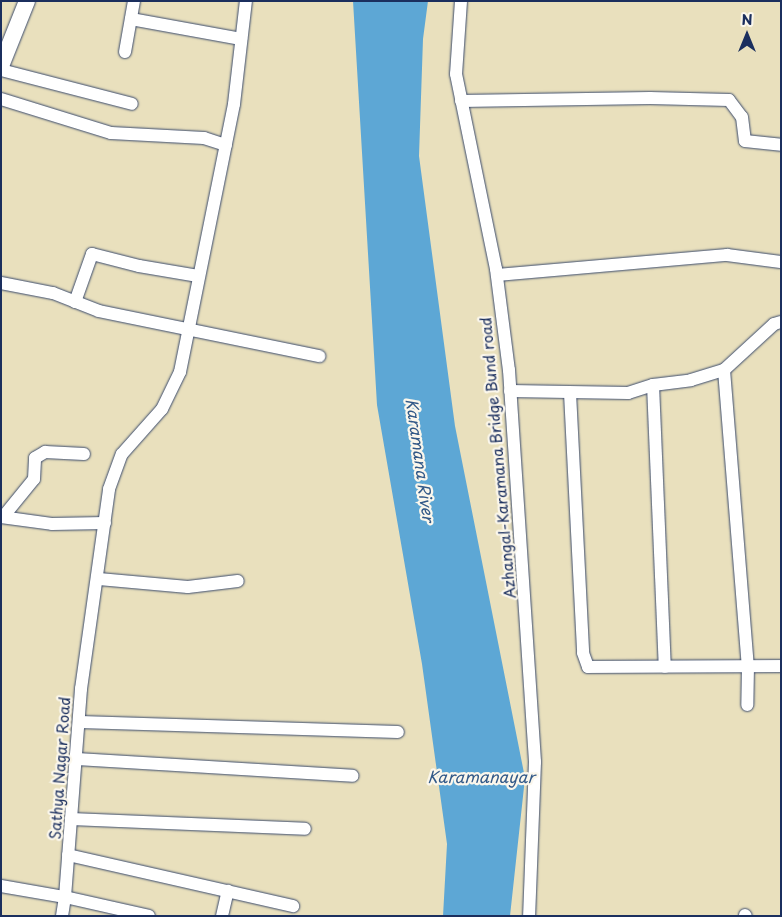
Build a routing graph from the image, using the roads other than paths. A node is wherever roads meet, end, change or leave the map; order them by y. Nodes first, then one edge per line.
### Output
1 (26, 1) edge
2 (134, 1) edge
3 (246, 1) edge
4 (462, 1) edge
5 (131, 19) junction
6 (241, 39) junction
7 (125, 52) dead end
8 (1, 68) edge
9 (1, 99) edge
10 (462, 101) junction
11 (132, 104) dead end
12 (226, 145) junction
13 (781, 145) edge
14 (781, 262) edge
15 (198, 276) junction
16 (497, 276) junction
17 (1, 283) edge
18 (75, 302) junction
19 (781, 322) edge
20 (189, 328) junction
21 (319, 356) dead end
22 (724, 370) junction
23 (653, 385) junction
24 (510, 391) junction
25 (570, 393) junction
26 (84, 454) dead end
27 (2, 517) edge
28 (105, 523) junction
29 (99, 579) junction
30 (238, 581) dead end
31 (665, 666) junction
32 (748, 666) junction
33 (781, 666) edge
34 (747, 705) dead end
35 (80, 722) junction
36 (398, 732) dead end
37 (77, 759) junction
38 (352, 776) dead end
39 (71, 819) junction
40 (305, 829) dead end
41 (68, 855) junction
42 (1, 886) edge
43 (228, 891) junction
44 (65, 897) junction
45 (293, 906) dead end
46 (62, 916) edge
47 (149, 916) edge
48 (222, 916) edge
49 (528, 916) edge

1 - 8 street
2 - 5 street
3 - 6 street, Sathya Nagar Road
4 - 10 street, Azhangal-Karamana Bridge Bund road
5 - 6 street
5 - 7 street
6 - 12 street, Sathya Nagar Road
8 - 11 street
9 - 12 street
10 - 13 street
10 - 16 street, Azhangal-Karamana Bridge Bund road
12 - 15 street, Sathya Nagar Road
14 - 16 street
15 - 18 street
15 - 20 street, Sathya Nagar Road
16 - 24 street, Azhangal-Karamana Bridge Bund road
17 - 18 street
18 - 20 street
19 - 22 street
20 - 21 street
20 - 28 street, Sathya Nagar Road
22 - 23 street
22 - 32 street
23 - 25 street
23 - 31 street
24 - 25 street
24 - 49 street, Azhangal-Karamana Bridge Bund road
25 - 31 street
26 - 27 street
27 - 28 street
28 - 29 street, Sathya Nagar Road
29 - 30 street
29 - 35 street, Sathya Nagar Road
31 - 32 street
32 - 33 street
32 - 34 street
35 - 36 street
35 - 37 street, Sathya Nagar Road
37 - 38 street
37 - 39 street, Sathya Nagar Road
39 - 40 street
39 - 41 street, Sathya Nagar Road
41 - 43 street
41 - 44 street, Sathya Nagar Road
42 - 44 street
43 - 45 street
43 - 48 street
44 - 46 street, Sathya Nagar Road
44 - 47 street

